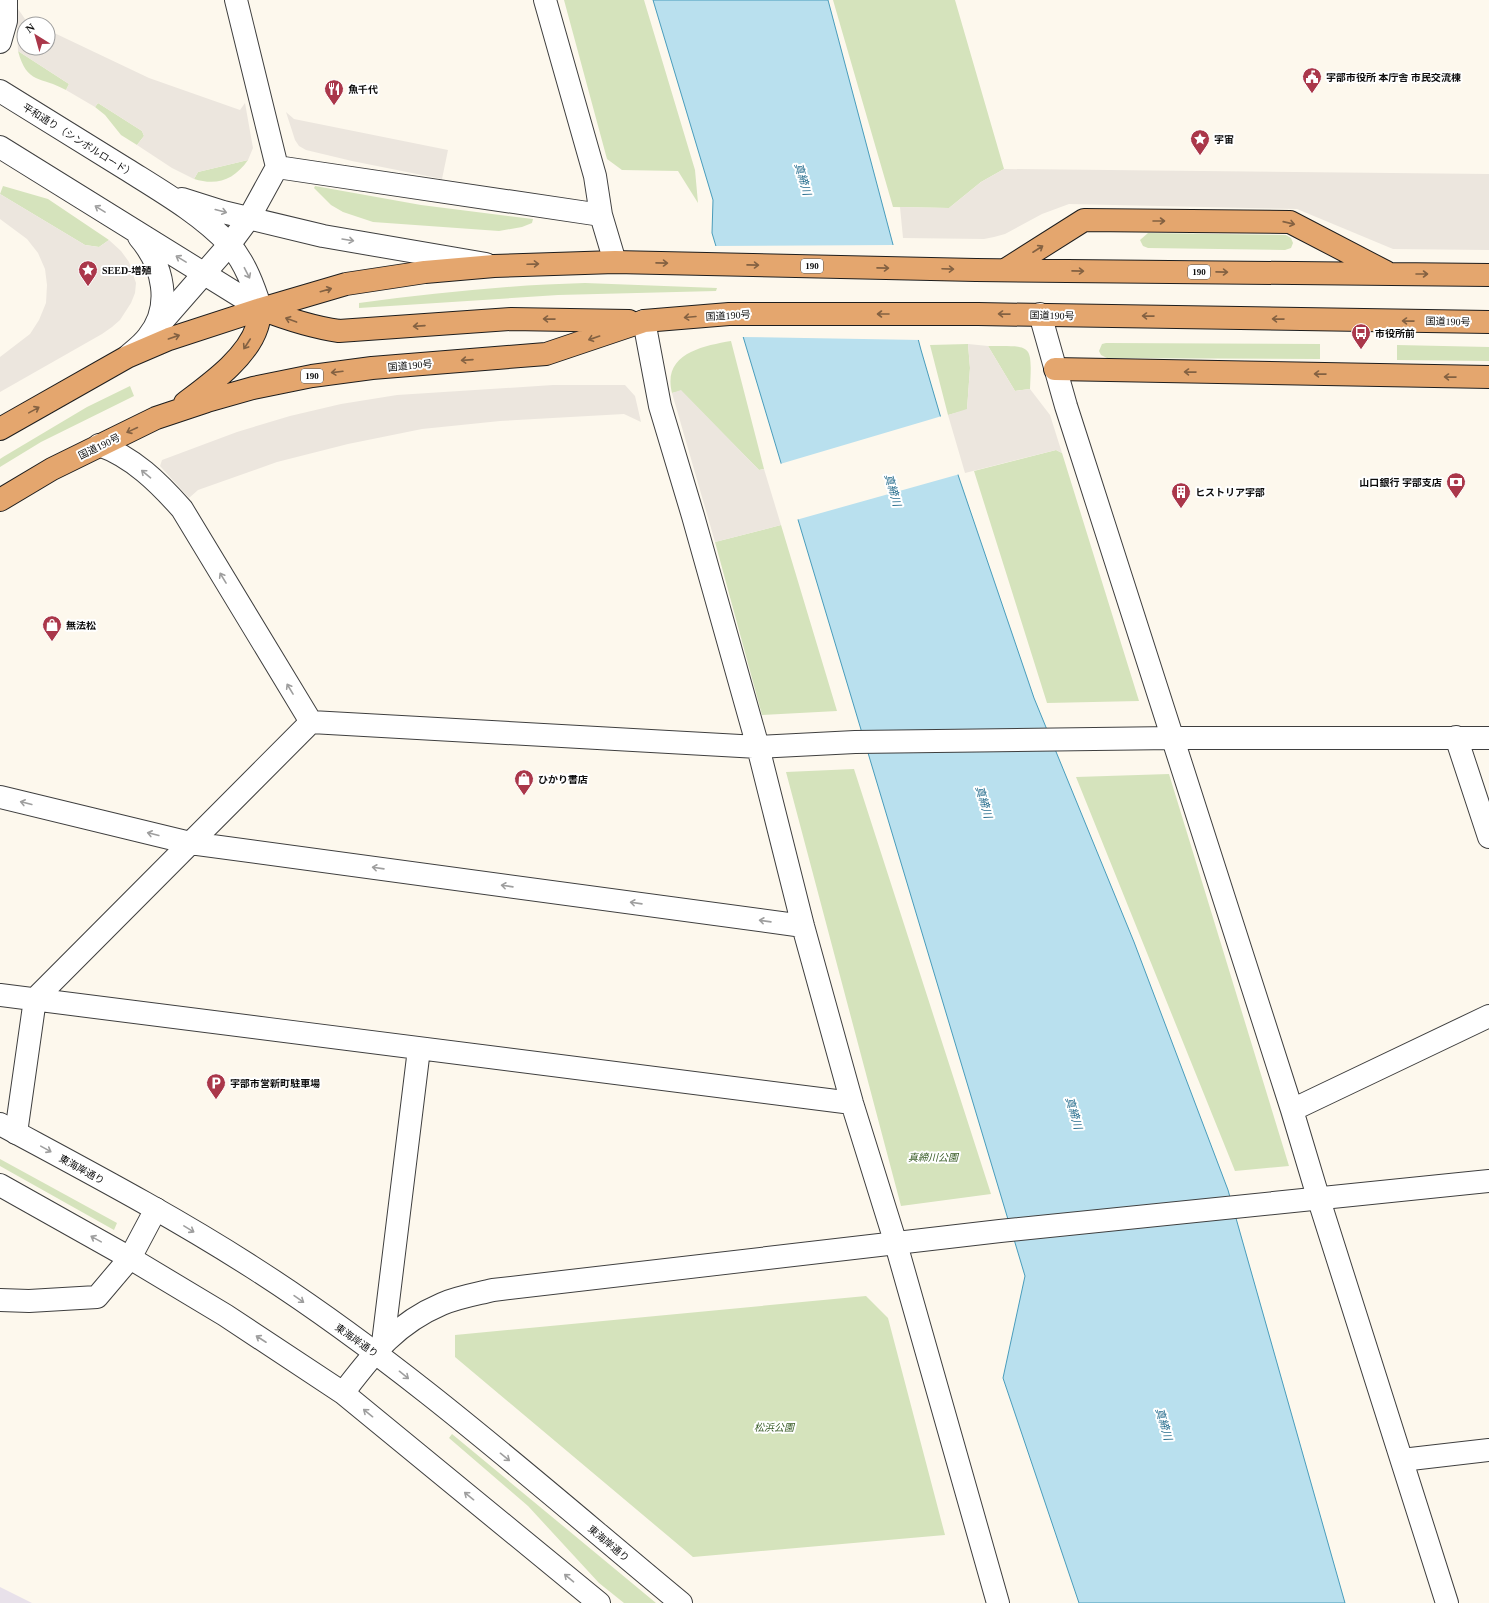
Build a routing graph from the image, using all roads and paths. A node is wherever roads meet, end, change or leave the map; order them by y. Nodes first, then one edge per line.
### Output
1 (6, 0) edge
2 (236, 0) edge
3 (545, 0) edge
4 (0, 42) edge
5 (0, 91) edge
6 (0, 147) edge
7 (277, 167) junction
8 (158, 190) junction
9 (601, 215) junction
10 (249, 218) junction
11 (133, 230) junction
12 (229, 245) junction
13 (615, 262) junction
14 (494, 266) junction
15 (1005, 270) junction
16 (205, 274) junction
17 (1390, 274) junction
18 (1489, 275) edge
19 (261, 309) junction
20 (1040, 314) junction
21 (644, 321) junction
22 (1489, 322) edge
23 (148, 337) junction
24 (127, 357) junction
25 (1055, 369) junction
26 (1489, 377) edge
27 (156, 418) junction
28 (0, 429) edge
29 (100, 445) junction
30 (0, 500) edge
31 (311, 722) junction
32 (1456, 737) junction
33 (1174, 738) junction
34 (1489, 738) edge
35 (758, 748) junction
36 (0, 797) edge
37 (1489, 837) edge
38 (190, 843) junction
39 (803, 926) junction
40 (0, 996) edge
41 (35, 999) junction
42 (1489, 1016) edge
43 (419, 1049) junction
44 (852, 1103) junction
45 (1292, 1110) junction
46 (8, 1128) edge
47 (1489, 1181) edge
48 (0, 1185) edge
49 (1319, 1200) junction
50 (156, 1209) junction
51 (896, 1244) junction
52 (130, 1258) junction
53 (0, 1300) edge
54 (379, 1348) junction
55 (343, 1393) junction
56 (1489, 1450) edge
57 (1402, 1460) junction
58 (599, 1603) edge
59 (681, 1603) edge
60 (998, 1603) edge
61 (1447, 1603) edge

1 - 4 street
2 - 7 street
3 - 9 street
5 - 8 street, 平和通り（シンボルロード）
11 -> 6 street
7 - 9 street
7 - 10 street
8 -> 10 street
8 - 12 street
9 - 13 street
10 - 12 street
10 -> 14 street
16 -> 11 street
11 - 23 street
12 - 16 street
12 -> 19 street
14 -> 13 highway, 190
13 -> 15 highway, 190
19 -> 14 highway, 190
15 -> 17 highway, 190
15 -> 17 highway
16 - 19 street
16 - 23 street
17 -> 18 highway, 190
21 -> 19 highway
24 -> 19 highway, 190
19 -> 27 highway
20 -> 21 highway, 国道190号 / 190
22 -> 20 highway, 国道190号 / 190
20 - 25 street
21 -> 27 highway, 国道190号 / 190
21 - 35 street
23 - 24 street
28 -> 24 highway, 190
26 -> 25 highway
25 - 33 street
27 -> 29 highway, 国道190号 / 190
29 - 30 highway, 国道190号 / 190
31 -> 29 street
31 - 35 street
31 - 38 street
32 - 33 street
32 - 34 street
32 - 37 street
33 - 35 street
33 - 45 street
35 - 39 street
38 -> 36 street
39 -> 38 street
38 - 41 street
39 - 44 street
40 - 41 street
41 - 43 street
41 - 46 street
42 - 45 street
43 - 44 street
43 - 54 street
44 - 51 street
45 - 49 street
46 -> 50 street, 東海岸通り
47 - 49 street
52 -> 48 street
49 - 51 street
49 - 57 street
50 - 52 street
50 -> 54 street, 東海岸通り
51 - 54 street
51 - 60 street
52 - 53 street
55 -> 52 street
54 - 55 street
54 -> 59 street, 東海岸通り
58 -> 55 street
56 - 57 street
57 - 61 street

